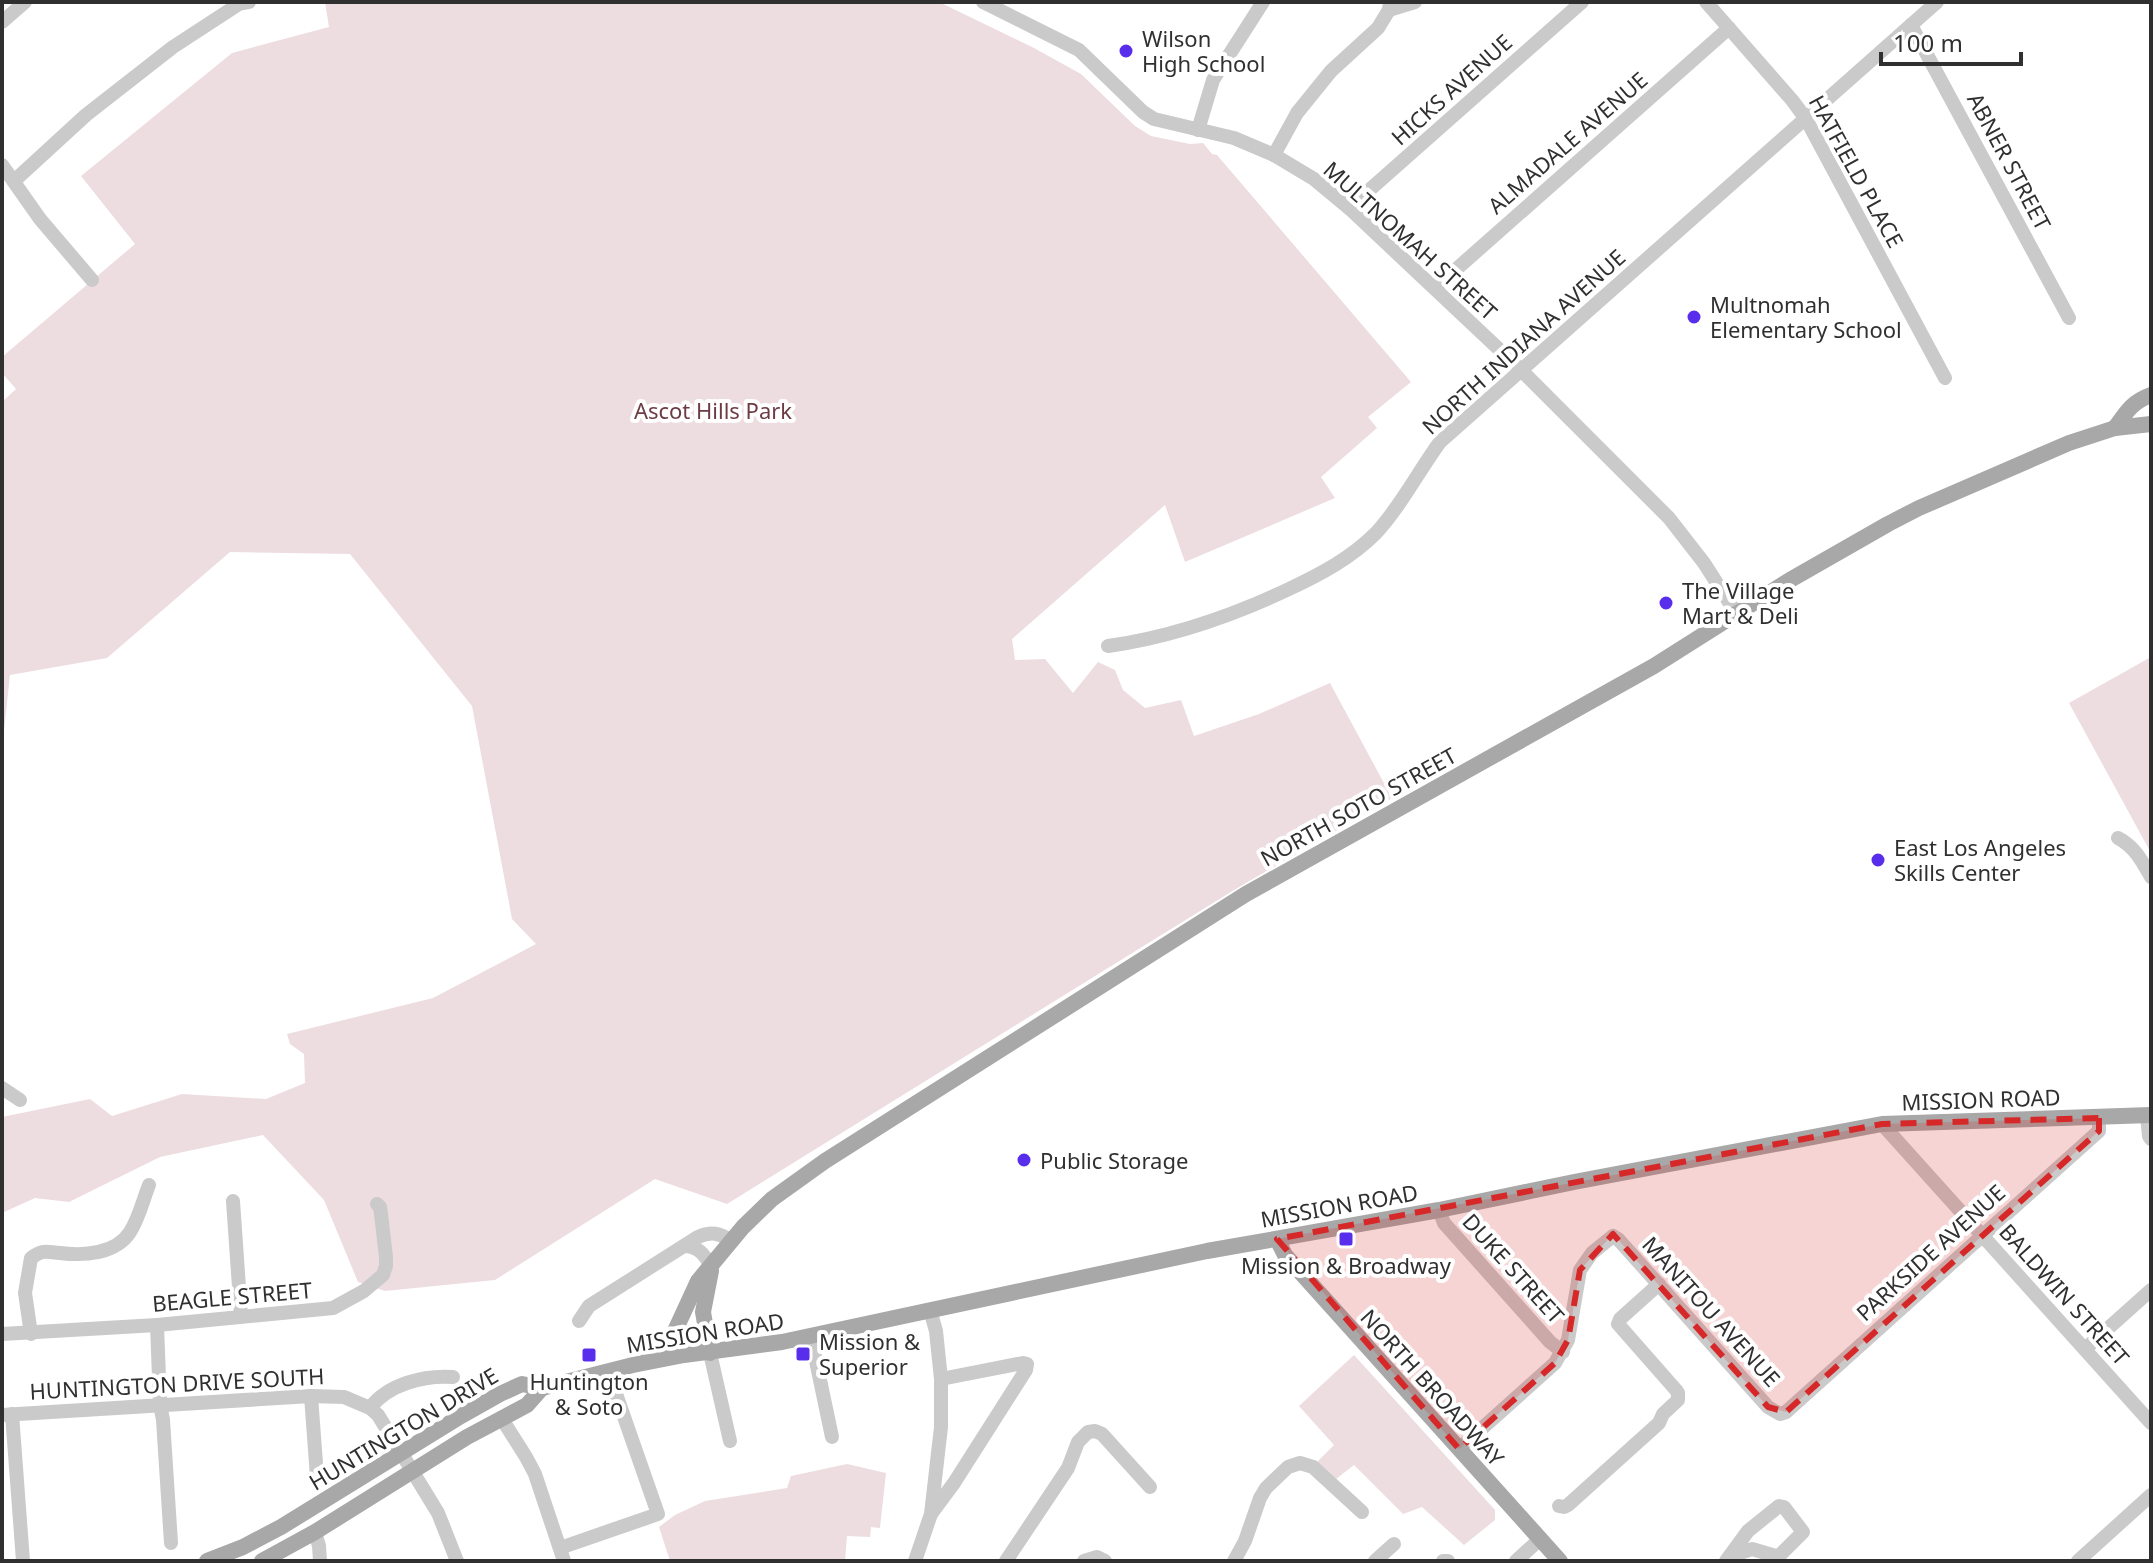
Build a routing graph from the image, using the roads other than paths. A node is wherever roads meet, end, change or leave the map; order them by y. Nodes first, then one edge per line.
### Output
1 (25, 2) edge
2 (249, 2) edge
3 (983, 2) edge
4 (1263, 2) edge
5 (1415, 2) edge
6 (1582, 2) edge
7 (1706, 2) edge
8 (1937, 2) edge
9 (1390, 6) edge
10 (2, 22) edge
11 (1911, 25) junction
12 (1729, 28) junction
13 (1806, 119) junction
14 (1198, 130) junction
15 (1274, 155) junction
16 (2, 165) edge
17 (14, 181) junction
18 (1349, 208) junction
19 (92, 280) dead end
20 (1435, 288) junction
21 (2069, 318) dead end
22 (1520, 369) junction
23 (1945, 378) dead end
24 (2151, 395) edge
25 (2151, 424) edge
26 (2115, 428) junction
27 (1736, 613) junction
28 (1108, 646) dead end
29 (2118, 838) dead end
30 (2151, 877) edge
31 (2, 1088) edge
32 (20, 1100) dead end
33 (2149, 1116) edge
34 (2099, 1118) junction
35 (1882, 1124) junction
36 (2151, 1139) edge
37 (149, 1185) dead end
38 (233, 1201) dead end
39 (377, 1204) dead end
40 (1439, 1210) junction
41 (1981, 1235) junction
42 (1277, 1239) junction
43 (731, 1241) junction
44 (684, 1246) junction
45 (711, 1266) junction
46 (1659, 1284) junction
47 (2151, 1290) edge
48 (930, 1310) junction
49 (241, 1316) junction
50 (579, 1321) dead end
51 (157, 1325) junction
52 (5, 1332) edge
53 (31, 1334) junction
54 (811, 1337) junction
55 (2085, 1349) junction
56 (1563, 1352) junction
57 (710, 1353) junction
58 (633, 1365) junction
59 (608, 1371) junction
60 (453, 1377) dead end
61 (941, 1379) junction
62 (542, 1388) junction
63 (311, 1396) junction
64 (160, 1404) junction
65 (370, 1408) junction
66 (1663, 1414) junction
67 (1780, 1414) joint
68 (7, 1415) edge
69 (502, 1419) junction
70 (2151, 1423) edge
71 (832, 1437) dead end
72 (730, 1441) dead end
73 (1459, 1449) junction
74 (402, 1452) junction
75 (413, 1472) junction
76 (317, 1477) dead end
77 (1150, 1487) dead end
78 (2151, 1495) edge
79 (1362, 1512) dead end
80 (931, 1514) junction
81 (315, 1532) junction
82 (1540, 1539) junction
83 (171, 1543) dead end
84 (1394, 1544) dead end
85 (562, 1554) edge
86 (1729, 1559) edge
87 (23, 1561) edge
88 (207, 1561) edge
89 (262, 1561) edge
90 (320, 1561) edge
91 (457, 1561) edge
92 (915, 1561) edge
93 (1006, 1561) edge
94 (1084, 1561) edge
95 (1105, 1561) edge
96 (1234, 1561) edge
97 (1375, 1561) edge
98 (1516, 1561) edge
99 (1560, 1561) edge
100 (2078, 1561) edge

1 - 10 street
2 - 17 street
3 - 14 street, MULTNOMAH STREET
4 - 14 street
5 - 9 street
6 - 18 street, HICKS AVENUE
7 - 12 street, HATFIELD PLACE
8 - 11 street, NORTH INDIANA AVENUE
9 - 15 street
11 - 13 street, NORTH INDIANA AVENUE
11 - 21 street, ABNER STREET
12 - 13 street, HATFIELD PLACE
12 - 20 street, ALMADALE AVENUE
13 - 22 street, NORTH INDIANA AVENUE
13 - 23 street, HATFIELD PLACE
14 - 15 street, MULTNOMAH STREET
15 - 18 street, MULTNOMAH STREET
16 - 17 street
17 - 19 street
18 - 20 street, MULTNOMAH STREET
20 - 22 street, MULTNOMAH STREET
22 - 27 street, MULTNOMAH STREET
22 - 28 street, NORTH INDIANA AVENUE
24 - 26 main road
25 - 26 main road, NORTH SOTO STREET
26 - 27 main road, NORTH SOTO STREET
27 - 43 main road, NORTH SOTO STREET
29 - 30 street
31 - 32 street
33 - 34 main road, MISSION ROAD
33 - 36 street
34 - 35 main road, MISSION ROAD
34 - 41 street, PARKSIDE AVENUE
35 - 40 main road, MISSION ROAD
35 - 41 street, BALDWIN STREET
37 - 53 street
38 - 49 street
39 - 49 street, BEAGLE STREET
40 - 42 main road, MISSION ROAD
40 - 56 street, DUKE STREET
41 - 55 street, BALDWIN STREET
41 - 67 street, PARKSIDE AVENUE
42 - 48 main road, MISSION ROAD
42 - 73 main road, NORTH BROADWAY
43 - 44 street
43 - 45 main road, NORTH SOTO STREET
44 - 45 street
44 - 50 street
45 - 57 main road, NORTH SOTO STREET
45 - 58 main road
46 - 56 street, MANITOU AVENUE
46 - 66 street
46 - 67 street, MANITOU AVENUE
47 - 55 street
48 - 54 main road, MISSION ROAD
48 - 61 street
49 - 51 street, BEAGLE STREET
51 - 53 street, BEAGLE STREET
51 - 64 street
52 - 53 street, BEAGLE STREET
54 - 57 main road, MISSION ROAD
54 - 71 street
55 - 70 street, BALDWIN STREET
56 - 73 street
57 - 58 main road, MISSION ROAD
57 - 72 street
58 - 59 main road, MISSION ROAD
59 - 62 main road, MISSION ROAD
59 - 85 street
60 - 65 street
61 - 80 street
61 - 80 street
62 - 69 main road, HUNTINGTON DRIVE
62 - 74 main road, HUNTINGTON DRIVE
63 - 64 street, HUNTINGTON DRIVE SOUTH
63 - 65 street, HUNTINGTON DRIVE SOUTH
63 - 76 street
64 - 68 street, HUNTINGTON DRIVE SOUTH
64 - 83 street
65 - 74 street
66 - 66 street
68 - 87 street
69 - 75 main road, HUNTINGTON DRIVE
69 - 85 street
73 - 82 main road, NORTH BROADWAY
74 - 75 street
74 - 88 main road, HUNTINGTON DRIVE
75 - 81 main road, HUNTINGTON DRIVE
75 - 91 street
77 - 93 street
78 - 100 street
79 - 96 street
80 - 92 street
81 - 89 main road, HUNTINGTON DRIVE
81 - 90 street
82 - 98 street
82 - 99 main road, NORTH BROADWAY
84 - 97 street
86 - 86 street
94 - 95 street

